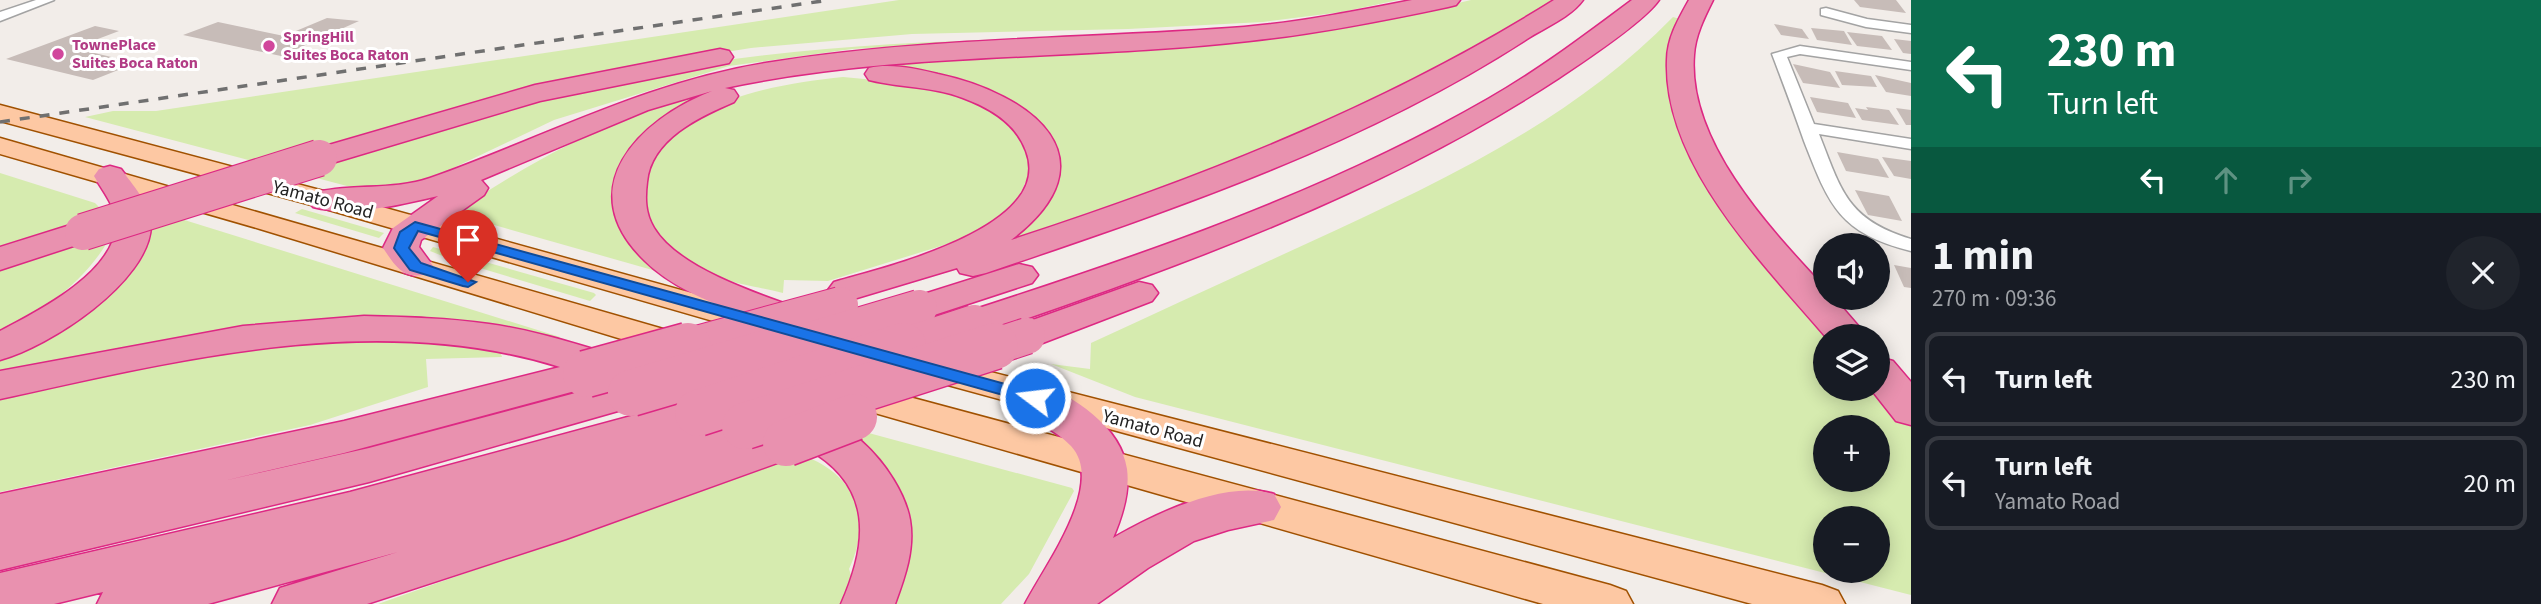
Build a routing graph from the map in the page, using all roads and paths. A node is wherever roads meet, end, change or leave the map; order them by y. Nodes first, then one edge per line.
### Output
1 (21, 0) edge
2 (48, 0) edge
3 (1448, 0) edge
4 (1571, 0) edge
5 (1601, 0) edge
6 (1647, 0) edge
7 (1676, 0) edge
8 (1701, 0) edge
9 (0, 7) edge
10 (1416, 7) junction
11 (1826, 12) dead end
12 (0, 17) edge
13 (1911, 29) edge
14 (1911, 66) edge
15 (0, 113) edge
16 (1809, 128) junction
17 (561, 135) junction
18 (1911, 144) edge
19 (0, 146) edge
20 (110, 176) junction
21 (325, 200) junction
22 (415, 226) junction
23 (1911, 245) edge
24 (0, 259) edge
25 (415, 267) junction
26 (859, 294) junction
27 (1837, 324) edge
28 (0, 347) edge
29 (887, 357) junction
30 (0, 385) edge
31 (1890, 385) edge
32 (1035, 398) junction
33 (1910, 408) edge
34 (765, 435) junction
35 (1104, 466) junction
36 (1257, 507) junction
37 (0, 513) edge
38 (0, 550) edge
39 (0, 595) edge
40 (124, 604) edge
41 (299, 604) edge
42 (868, 604) edge
43 (1054, 604) edge
44 (1609, 604) edge
45 (1822, 604) edge

1 - 9 street
2 - 12 street
3 - 10 highway
4 - 26 highway
5 - 38 highway, bridge
6 - 39 highway, bridge
7 - 34 highway, bridge
8 - 27 highway
10 - 17 highway
10 - 24 highway, bridge
11 - 13 street
14 - 16 street
15 - 21 main road, Yamato Road
16 - 18 street
16 - 23 street
17 - 21 highway
17 - 22 highway
19 - 20 main road, Yamato Road
20 - 25 main road, Yamato Road
20 - 28 highway
21 - 22 main road, Yamato Road
22 - 25 highway
22 - 29 main road, Yamato Road
25 - 35 main road, Yamato Road
26 - 29 highway
26 - 37 highway, bridge
29 - 32 main road, Yamato Road
30 - 42 highway
31 - 33 highway
32 - 35 highway
32 - 45 main road, Yamato Road
34 - 40 highway
34 - 41 highway
35 - 36 main road, Yamato Road
35 - 43 highway
36 - 43 highway
36 - 44 main road, Yamato Road

